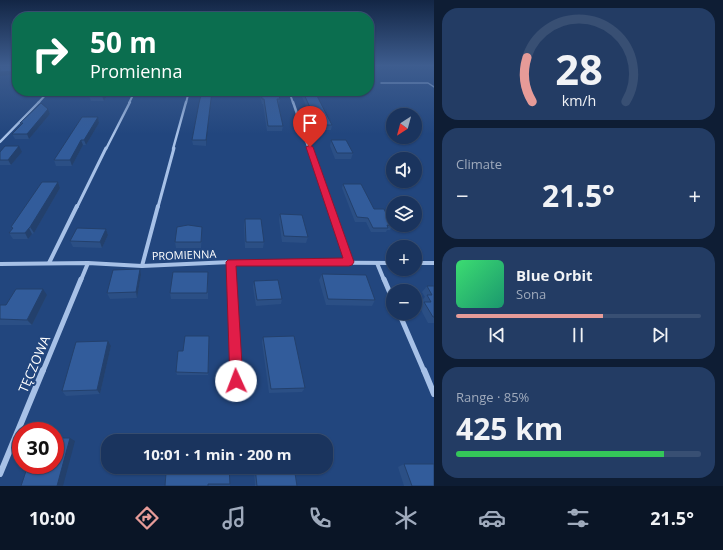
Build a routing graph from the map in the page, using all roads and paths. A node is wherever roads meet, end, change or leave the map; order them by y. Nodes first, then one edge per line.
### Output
1 (44, 96) edge
2 (132, 96) edge
3 (188, 96) edge
4 (291, 97) dead end
5 (0, 142) edge
6 (231, 262) junction
7 (349, 262) junction
8 (377, 262) junction
9 (386, 262) edge
10 (422, 262) edge
11 (88, 263) junction
12 (434, 263) edge
13 (0, 264) edge
14 (49, 264) junction
15 (142, 266) junction
16 (386, 284) edge
17 (402, 320) edge
18 (434, 394) edge
19 (237, 396) dead end
20 (0, 474) edge

1 - 5 street
2 - 14 street
3 - 15 street
4 - 7 street
6 - 7 street, PROMIENNA
6 - 15 street, PROMIENNA
6 - 19 street
7 - 8 street, PROMIENNA
8 - 9 street, PROMIENNA
8 - 16 street
10 - 12 street
11 - 14 street, PROMIENNA
11 - 15 street, PROMIENNA
11 - 20 street, TĘCZOWA
13 - 14 street, PROMIENNA
17 - 18 street

